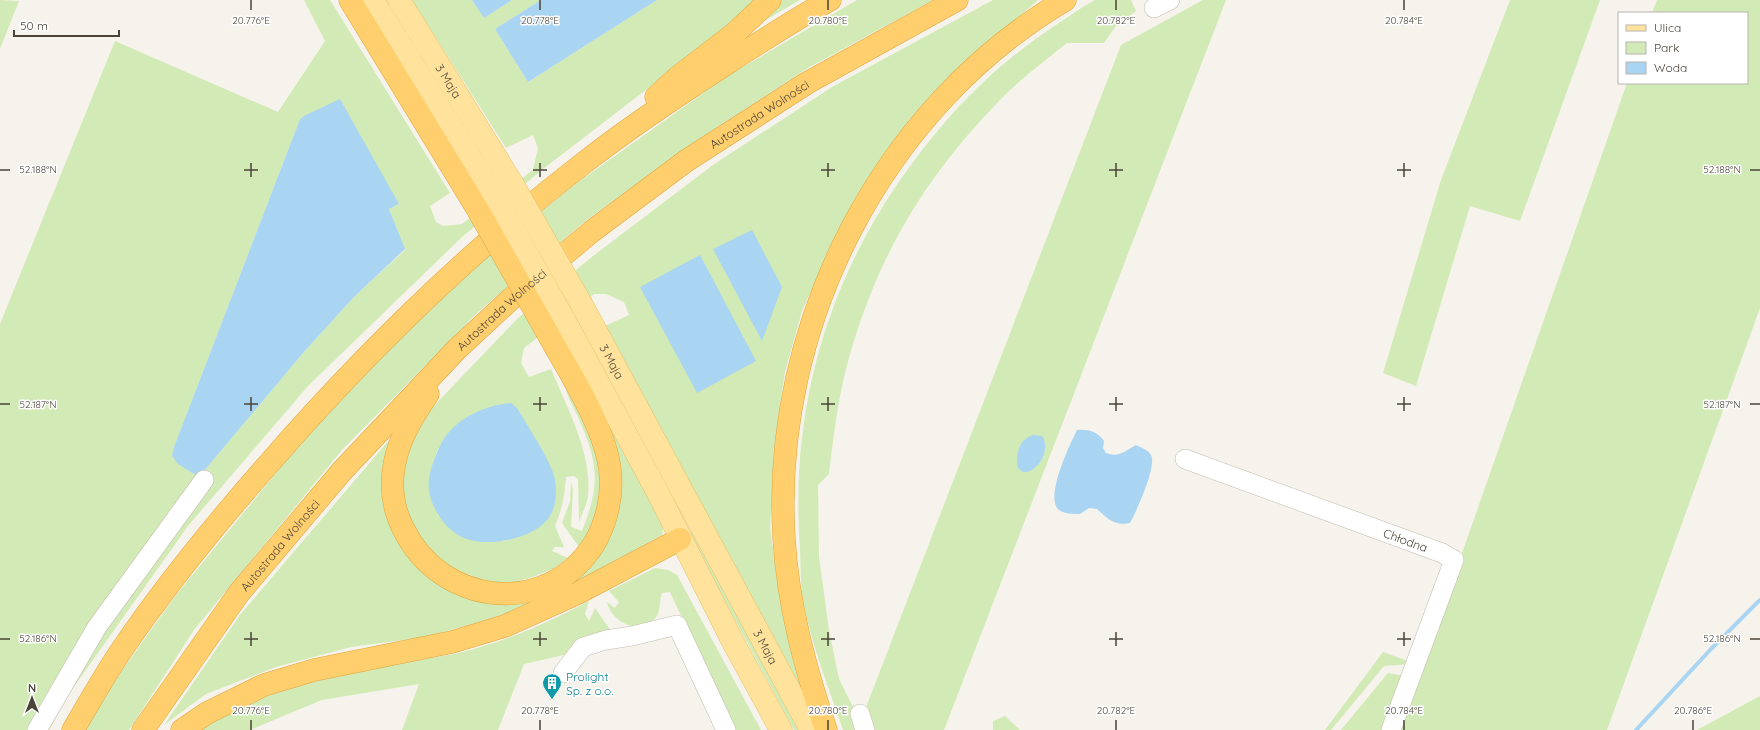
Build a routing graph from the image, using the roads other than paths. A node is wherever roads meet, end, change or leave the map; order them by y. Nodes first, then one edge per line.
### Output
1 (350, 0) edge
2 (373, 0) edge
3 (400, 0) edge
4 (770, 0) edge
5 (830, 0) edge
6 (958, 0) edge
7 (1065, 0) edge
8 (587, 160) junction
9 (487, 203) junction
10 (457, 349) junction
11 (1186, 459) dead end
12 (204, 480) dead end
13 (687, 499) junction
14 (680, 538) junction
15 (563, 673) dead end
16 (37, 730) edge
17 (73, 730) edge
18 (143, 730) edge
19 (182, 730) edge
20 (726, 730) edge
21 (781, 730) edge
22 (811, 730) edge
23 (826, 730) edge
24 (1391, 730) edge

1 - 9 highway
2 - 9 main road, 3 Maja
3 - 13 main road, 3 Maja, bridge
4 - 8 highway
5 - 8 highway
6 - 10 highway, Autostrada Wolności
7 - 23 highway
8 - 17 highway
9 - 10 highway, bridge
9 - 14 main road, 3 Maja, bridge
10 - 18 highway, Autostrada Wolności
11 - 24 street, Chłodna
12 - 16 street
13 - 14 main road
13 - 22 main road, 3 Maja
14 - 19 highway
14 - 21 main road, 3 Maja
15 - 20 street

